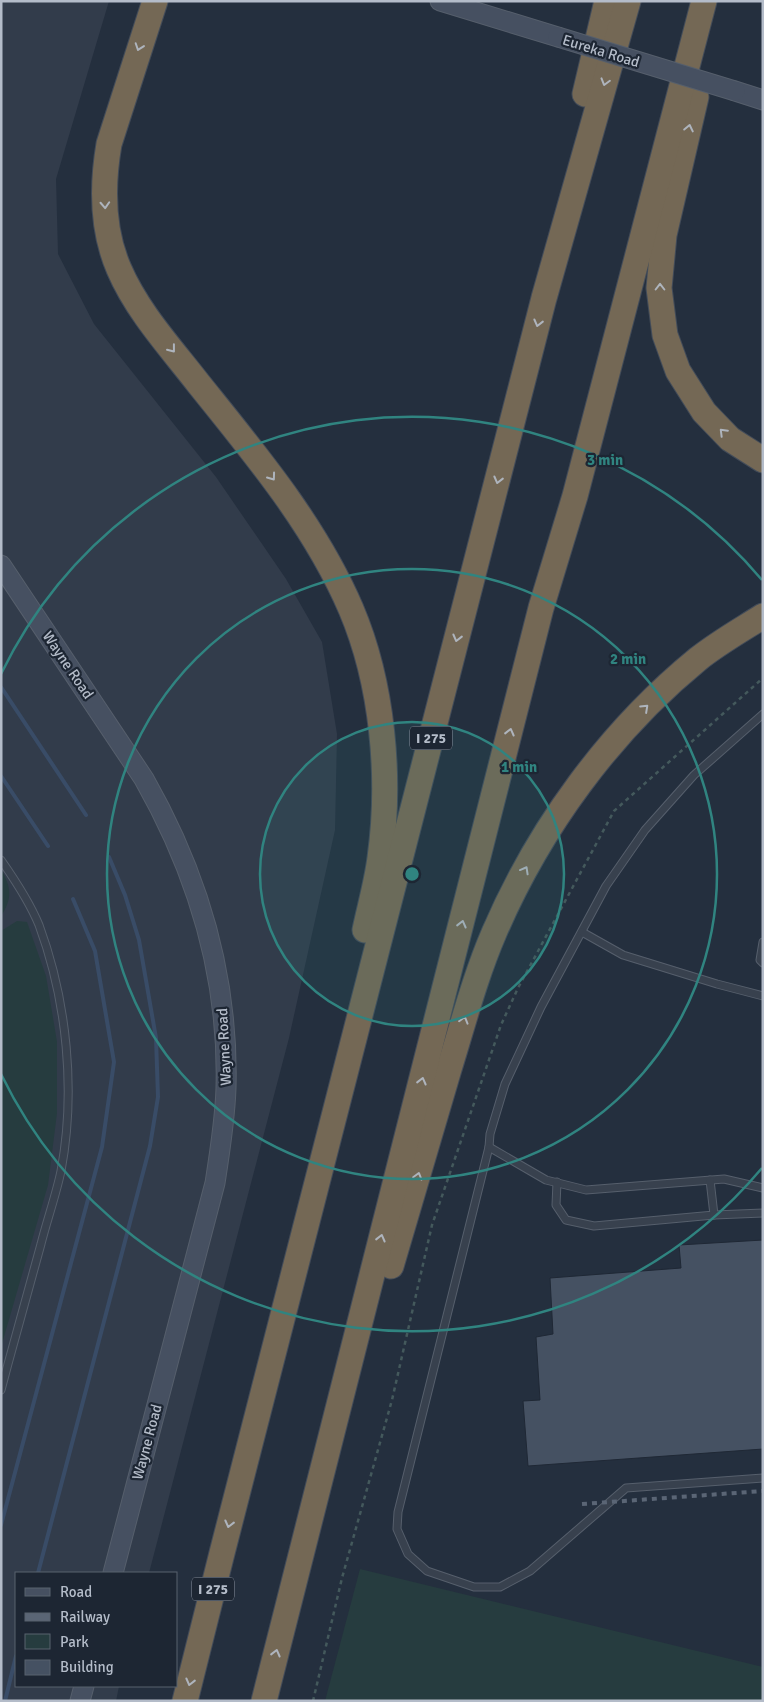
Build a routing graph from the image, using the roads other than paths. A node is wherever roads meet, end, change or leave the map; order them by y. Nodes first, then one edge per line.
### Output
1 (155, 1) edge
2 (440, 1) edge
3 (607, 1) edge
4 (628, 1) edge
5 (704, 1) edge
6 (716, 1) edge
7 (763, 100) edge
8 (544, 298) junction
9 (763, 460) edge
10 (1, 565) edge
11 (763, 616) edge
12 (763, 714) edge
13 (1, 860) edge
14 (582, 932) junction
15 (763, 942) edge
16 (763, 963) edge
17 (763, 996) edge
18 (489, 1148) junction
19 (710, 1180) junction
20 (557, 1182) junction
21 (763, 1188) edge
22 (763, 1213) edge
23 (714, 1215) junction
24 (1, 1390) edge
25 (241, 1477) junction
26 (763, 1478) edge
27 (317, 1489) junction
28 (113, 1572) edge
29 (84, 1687) edge
30 (80, 1701) edge
31 (185, 1701) edge
32 (264, 1701) edge

1 -> 25 highway
2 - 7 main road, Eureka Road, bridge
3 - 8 highway
4 -> 8 highway, I 275
27 -> 5 highway
9 -> 6 highway
8 -> 25 highway, I 275
10 - 28 main road, Wayne Road
27 -> 11 highway
12 - 14 lane
13 - 24 lane
14 - 17 lane
14 - 18 lane
15 - 16 lane
18 - 20 lane
18 - 26 lane
19 - 20 lane
19 - 21 lane
19 - 23 lane
20 - 23 lane
22 - 23 lane
25 -> 31 highway, I 275
32 -> 27 highway
29 - 30 main road

